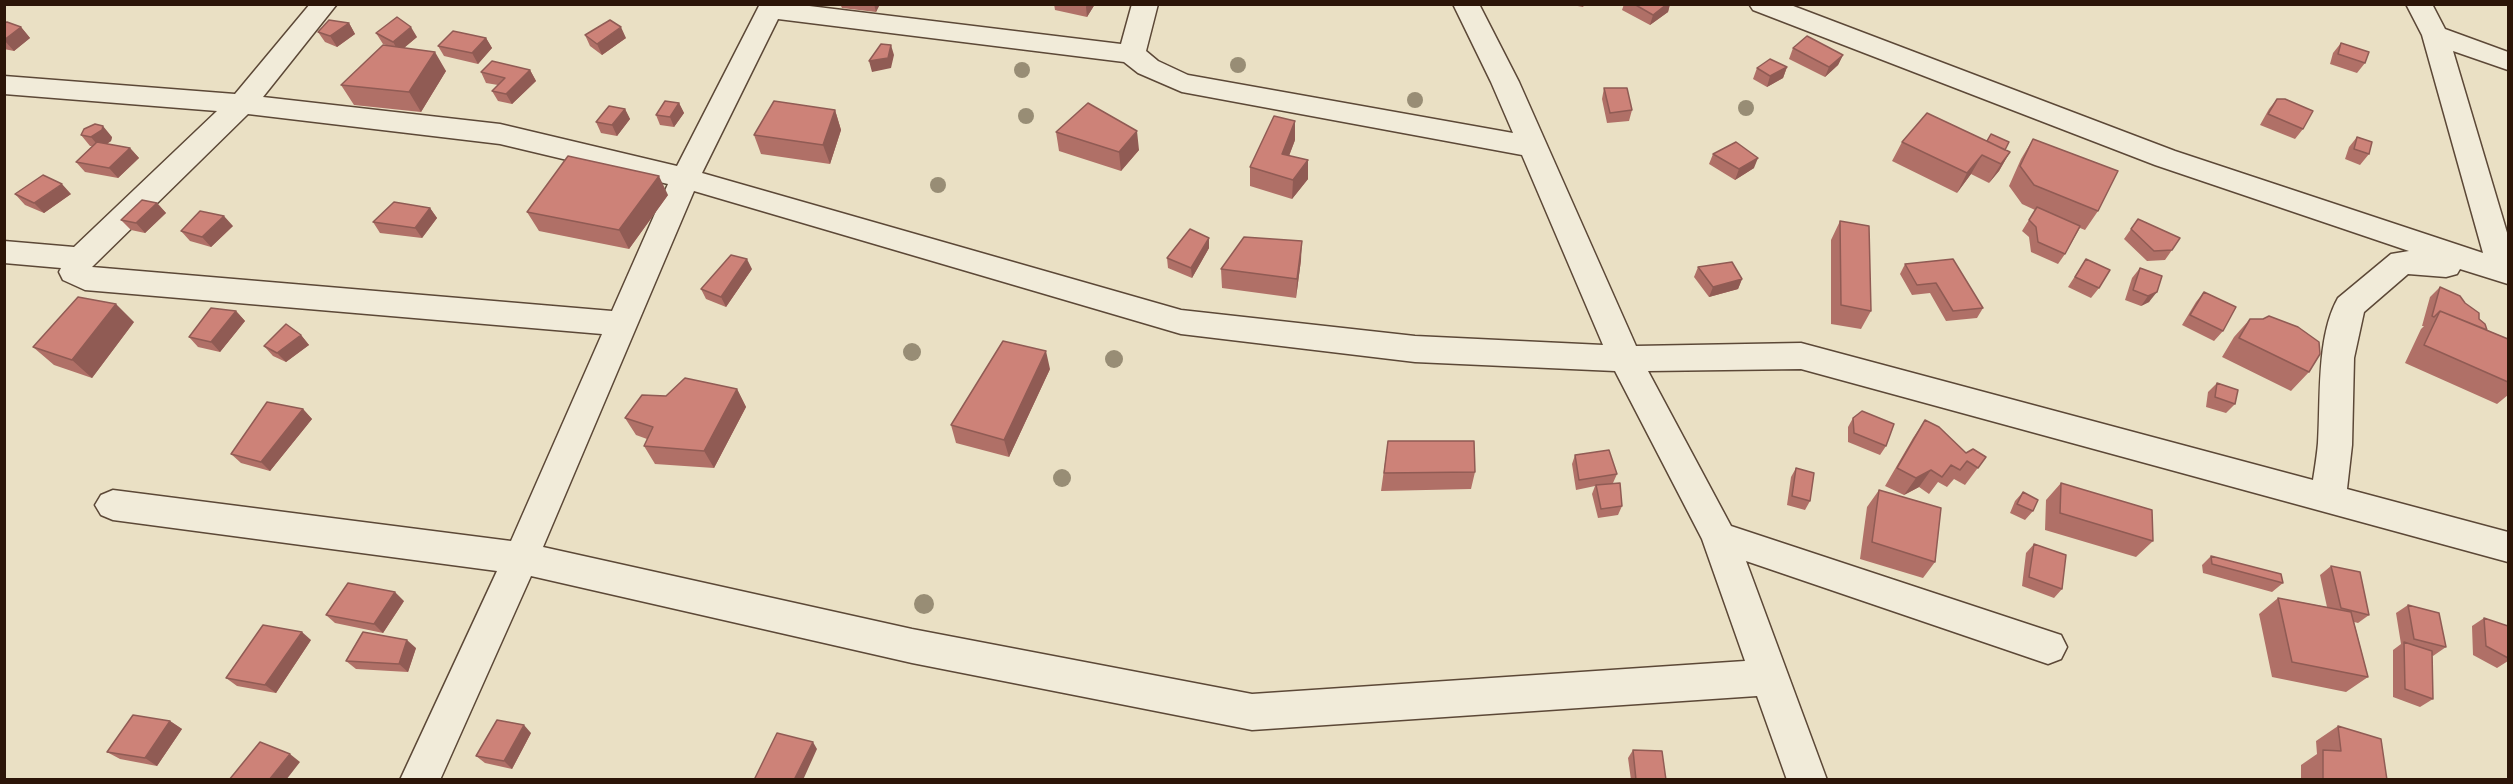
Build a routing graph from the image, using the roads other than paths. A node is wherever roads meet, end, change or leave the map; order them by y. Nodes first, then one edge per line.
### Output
1 (324, 4) edge
2 (1145, 4) edge
3 (1466, 4) edge
4 (1762, 4) edge
5 (2419, 4) edge
6 (772, 8) edge
7 (2435, 35) junction
8 (1132, 54) junction
9 (2508, 61) edge
10 (4, 85) edge
11 (242, 104) junction
12 (1534, 147) junction
13 (685, 178) junction
14 (4, 252) edge
15 (81, 259) junction
16 (2506, 273) edge
17 (623, 324) junction
18 (1625, 359) junction
19 (2328, 497) junction
20 (113, 505) dead end
21 (1719, 537) junction
22 (2508, 547) edge
23 (521, 558) junction
24 (2048, 647) dead end
25 (1771, 677) junction
26 (420, 780) edge
27 (1807, 780) edge

1 - 11 street
2 - 8 street
3 - 12 street
4 - 16 street
5 - 7 street
6 - 8 street
6 - 13 street
7 - 9 street
7 - 16 street
8 - 12 street
10 - 11 street
11 - 13 street
11 - 15 street
12 - 18 street
13 - 17 street
13 - 18 street
14 - 15 street
15 - 17 street
16 - 19 street
17 - 23 street
18 - 19 street
18 - 21 street
19 - 22 street
20 - 23 street
21 - 24 street
21 - 25 street
23 - 25 street
23 - 26 street
25 - 27 street

